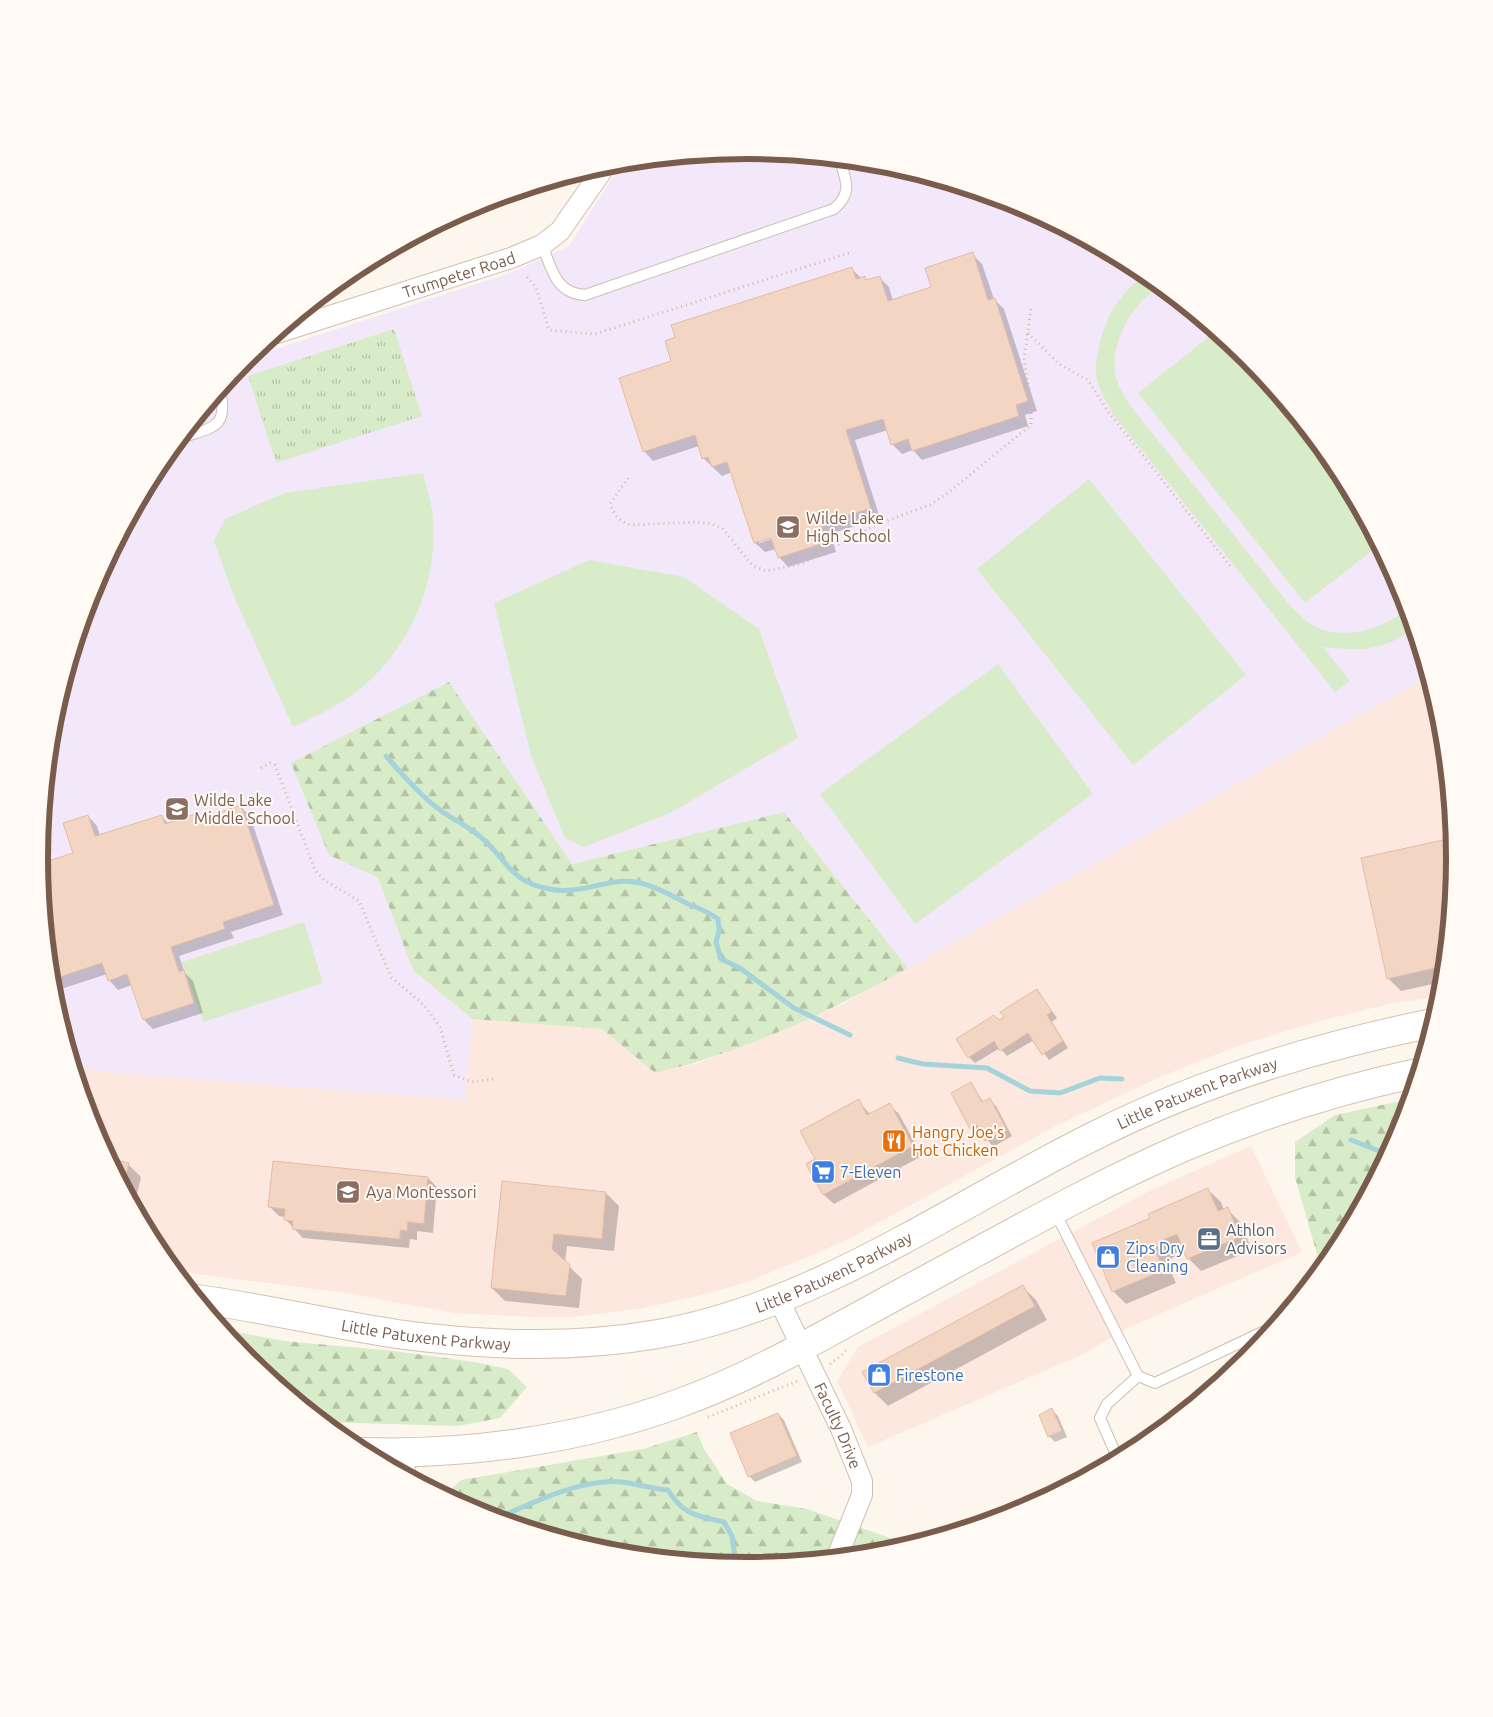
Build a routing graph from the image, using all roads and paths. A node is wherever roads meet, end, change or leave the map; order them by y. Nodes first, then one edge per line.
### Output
1 (842, 166) edge
2 (599, 176) edge
3 (542, 246) junction
4 (852, 252) dead end
5 (527, 277) dead end
6 (1031, 308) dead end
7 (294, 327) edge
8 (1028, 332) junction
9 (222, 397) edge
10 (192, 434) edge
11 (628, 478) dead end
12 (1231, 567) dead end
13 (261, 768) dead end
14 (1425, 1025) edge
15 (1411, 1075) edge
16 (495, 1079) dead end
17 (1054, 1211) junction
18 (778, 1298) junction
19 (206, 1301) edge
20 (1258, 1334) edge
21 (800, 1347) junction
22 (1138, 1376) junction
23 (1115, 1452) edge
24 (389, 1459) edge
25 (409, 1465) edge
26 (839, 1552) edge

1 - 3 lane
2 - 3 street, Trumpeter Road
3 - 7 street, Trumpeter Road
4 - 5 path
6 - 8 path
8 - 11 path
8 - 12 path
9 - 10 lane
13 - 16 path
14 - 18 main road, Little Patuxent Parkway
15 - 17 main road
17 - 21 main road
17 - 22 lane
18 - 19 main road, Little Patuxent Parkway
18 - 21 street, Faculty Drive
20 - 22 lane
21 - 25 main road
21 - 26 street, Faculty Drive
22 - 23 lane
24 - 25 main road

